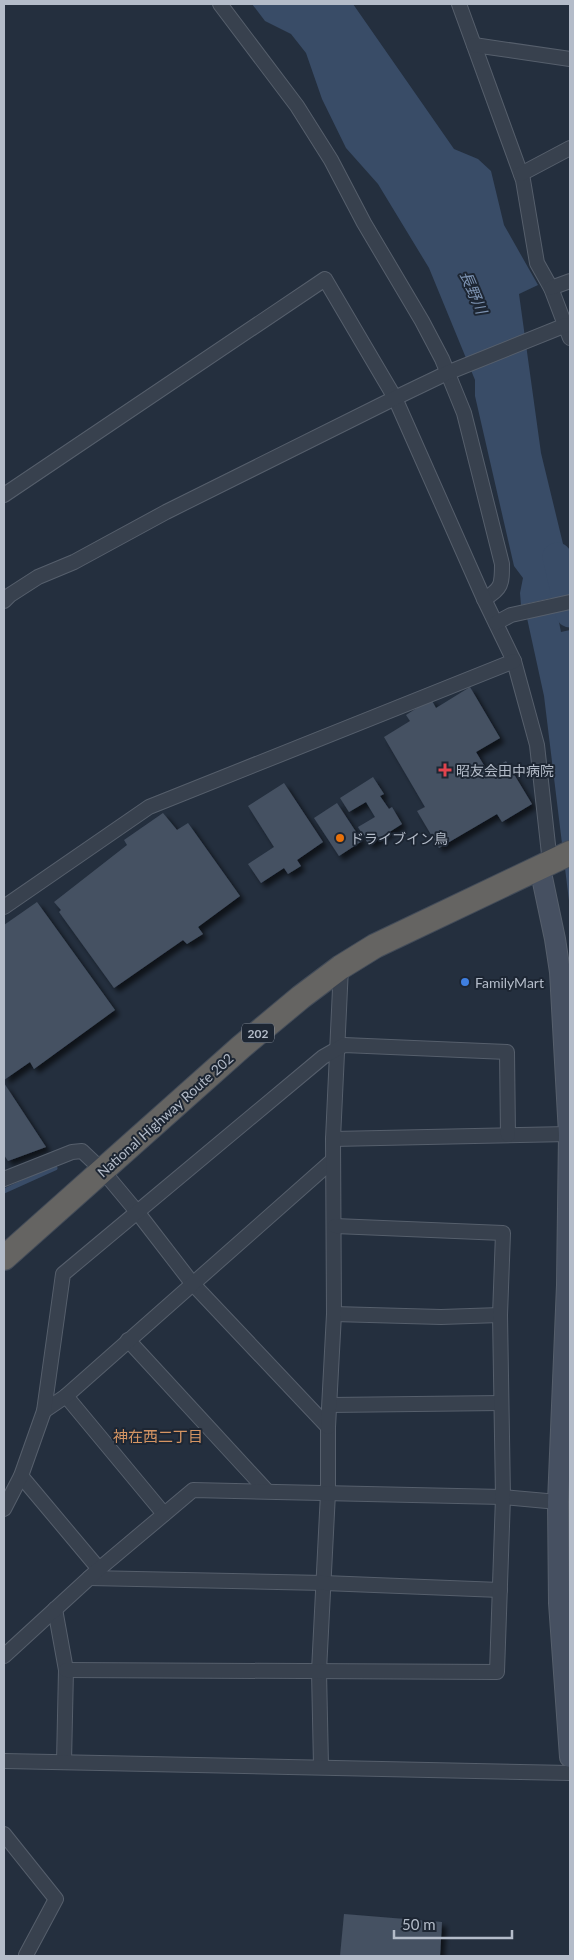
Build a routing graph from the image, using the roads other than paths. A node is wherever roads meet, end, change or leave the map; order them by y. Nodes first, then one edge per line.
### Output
1 (220, 4) edge
2 (459, 4) edge
3 (474, 45) junction
4 (570, 59) edge
5 (570, 148) edge
6 (521, 174) junction
7 (570, 282) edge
8 (550, 288) junction
9 (566, 330) edge
10 (447, 373) junction
11 (395, 398) junction
12 (4, 495) edge
13 (484, 599) junction
14 (4, 601) edge
15 (570, 602) edge
16 (496, 623) junction
17 (514, 661) junction
18 (553, 861) edge
19 (4, 907) edge
20 (341, 967) junction
21 (337, 1050) junction
22 (568, 1134) junction
23 (508, 1135) junction
24 (333, 1139) junction
25 (333, 1160) junction
26 (102, 1172) junction
27 (4, 1179) edge
28 (138, 1213) junction
29 (335, 1226) junction
30 (4, 1258) edge
31 (192, 1283) junction
32 (334, 1314) junction
33 (500, 1315) junction
34 (128, 1340) junction
35 (66, 1396) junction
36 (501, 1404) junction
37 (330, 1405) junction
38 (44, 1412) junction
39 (328, 1427) junction
40 (22, 1476) junction
41 (267, 1492) junction
42 (328, 1492) junction
43 (503, 1497) junction
44 (558, 1502) junction
45 (4, 1509) edge
46 (164, 1514) junction
47 (94, 1573) junction
48 (324, 1583) junction
49 (500, 1590) junction
50 (55, 1609) junction
51 (4, 1656) edge
52 (66, 1670) junction
53 (319, 1671) junction
54 (570, 1757) edge
55 (4, 1761) edge
56 (64, 1762) junction
57 (321, 1766) junction
58 (570, 1773) edge
59 (4, 1834) edge
60 (26, 1955) dead end

1 - 10 street
2 - 3 street
3 - 4 street
3 - 6 street
5 - 6 street
6 - 8 street
7 - 8 street
8 - 9 street
9 - 10 street
10 - 11 street
10 - 13 street
11 - 12 street
11 - 13 street
11 - 14 street
13 - 16 street
15 - 16 street
16 - 17 street
17 - 18 street
17 - 19 street
18 - 20 highway, National Highway Route 202 / 202
18 - 22 main road
20 - 21 street
20 - 26 highway, National Highway Route 202 / 202
21 - 23 street
21 - 24 street
21 - 28 street
22 - 23 street
22 - 44 main road
23 - 24 street
24 - 25 street
25 - 29 street
25 - 31 street
26 - 27 street
26 - 28 street
26 - 30 highway, National Highway Route 202 / 202
28 - 31 street
28 - 38 street
29 - 32 street
29 - 33 street
31 - 34 street
31 - 39 street
32 - 33 street
32 - 37 street
33 - 36 street
34 - 35 street
34 - 41 street
35 - 38 street
35 - 46 street
36 - 37 street
36 - 43 street
37 - 39 street
38 - 40 street
39 - 42 street
40 - 45 street
40 - 47 street
41 - 42 street
41 - 46 street
42 - 43 street
42 - 48 street
43 - 44 street
43 - 49 street
44 - 54 main road
46 - 47 street
47 - 48 street
47 - 50 street
48 - 49 street
48 - 53 street
49 - 53 street
50 - 51 street
50 - 52 street
52 - 53 street
52 - 56 street
53 - 57 street
55 - 56 street
56 - 57 street
57 - 58 street
59 - 60 street

